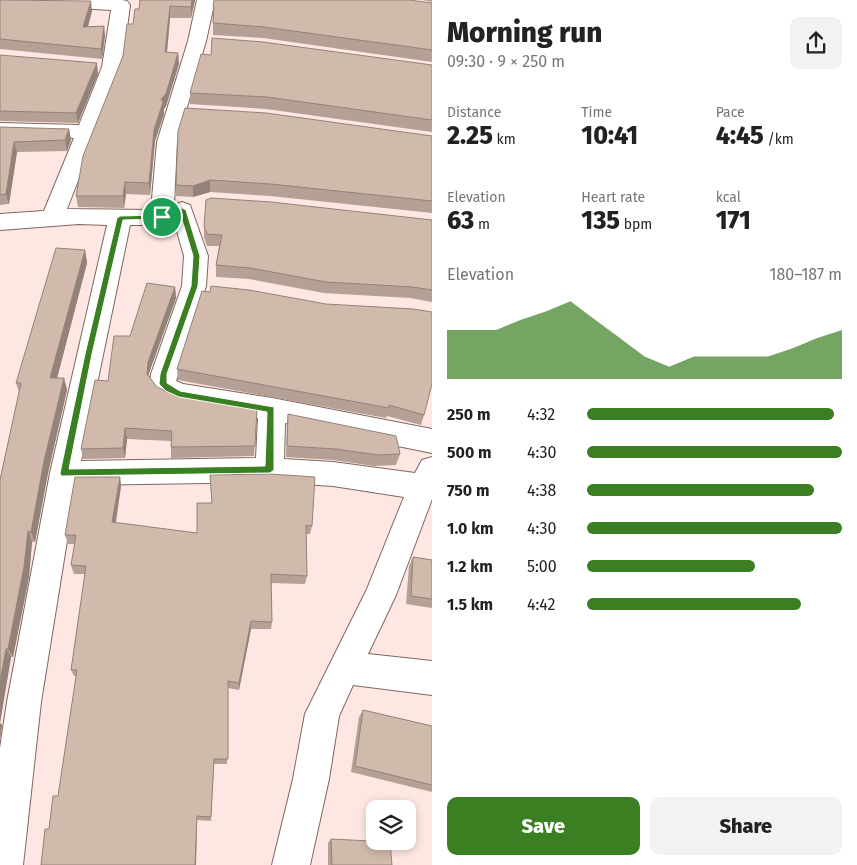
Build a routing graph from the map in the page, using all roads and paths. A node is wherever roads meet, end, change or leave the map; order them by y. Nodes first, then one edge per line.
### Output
1 (27, 0) edge
2 (206, 0) edge
3 (0, 129) edge
4 (87, 132) junction
5 (182, 210) junction
6 (52, 218) junction
7 (120, 218) junction
8 (0, 222) edge
9 (272, 409) junction
10 (432, 441) edge
11 (270, 470) junction
12 (64, 473) junction
13 (427, 478) edge
14 (345, 668) junction
15 (432, 678) edge
16 (5, 802) edge
17 (4, 865) edge
18 (291, 865) edge

1 - 4 street
2 - 5 street
3 - 4 street
4 - 6 street
5 - 7 street
5 - 9 street
6 - 7 street
6 - 8 street
7 - 12 street
9 - 10 street
9 - 11 street
11 - 12 street
11 - 13 street
12 - 16 street
13 - 14 street
14 - 15 street
14 - 18 street
16 - 17 street

